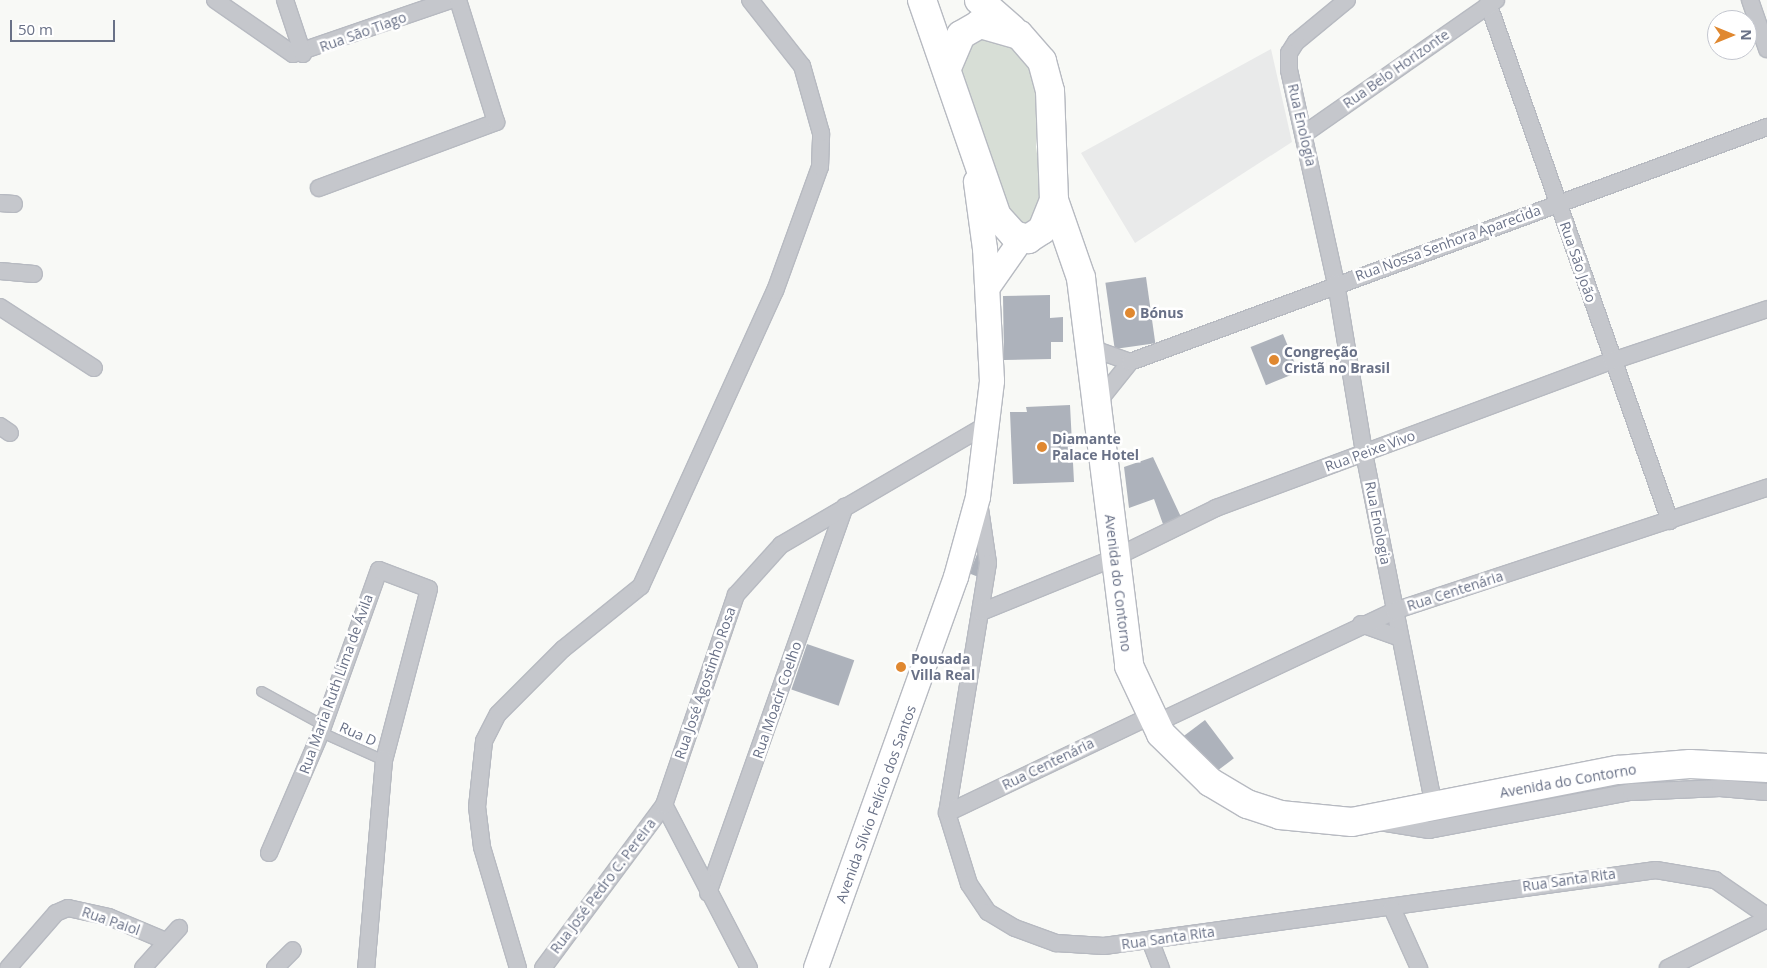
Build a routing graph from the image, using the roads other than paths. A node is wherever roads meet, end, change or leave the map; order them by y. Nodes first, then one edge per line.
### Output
1 (214, 0) edge
2 (284, 0) edge
3 (452, 0) edge
4 (458, 0) edge
5 (750, 0) edge
6 (922, 0) edge
7 (979, 0) edge
8 (1346, 0) edge
9 (1750, 0) edge
10 (1492, 2) edge
11 (1019, 35) junction
12 (1767, 49) edge
13 (303, 54) junction
14 (948, 65) junction
15 (1767, 127) edge
16 (964, 128) junction
17 (1304, 134) junction
18 (319, 188) dead end
19 (1054, 200) junction
20 (1558, 203) junction
21 (1026, 238) junction
22 (0, 271) edge
23 (34, 274) dead end
24 (1081, 278) junction
25 (1336, 283) junction
26 (988, 287) junction
27 (0, 307) edge
28 (1767, 309) edge
29 (1091, 348) junction
30 (1612, 361) junction
31 (1130, 362) junction
32 (94, 368) dead end
33 (1098, 402) junction
34 (990, 423) junction
35 (1364, 453) junction
36 (1767, 488) edge
37 (978, 497) junction
38 (845, 508) junction
39 (1670, 521) junction
40 (1114, 558) junction
41 (1394, 611) junction
42 (981, 612) junction
43 (1361, 624) junction
44 (1400, 638) junction
45 (261, 691) dead end
46 (1152, 720) junction
47 (322, 729) junction
48 (384, 760) junction
49 (1767, 768) edge
50 (1767, 792) edge
51 (664, 805) junction
52 (1434, 808) junction
53 (947, 813) junction
54 (1371, 820) junction
55 (269, 853) dead end
56 (708, 893) junction
57 (1392, 908) junction
58 (1767, 917) edge
59 (179, 928) dead end
60 (1150, 940) junction
61 (166, 941) junction
62 (293, 950) dead end
63 (8, 968) edge
64 (143, 968) edge
65 (275, 968) edge
66 (366, 968) edge
67 (518, 968) edge
68 (543, 968) edge
69 (749, 968) edge
70 (816, 968) edge
71 (1161, 968) edge
72 (1419, 968) edge
73 (1668, 968) edge

1 - 13 street
2 - 13 street
3 - 13 street, Rua São Tiago
4 - 18 street
5 - 67 street
6 - 14 highway
7 - 11 highway
8 - 17 street, Rua Enologia
9 - 12 street
10 - 17 street, Rua Belo Horizonte
10 - 20 street, Rua São João
11 - 14 highway
11 - 19 highway
14 - 16 highway
15 - 20 street, Rua Nossa Senhora Aparecida
16 - 21 highway
16 - 26 main road, Avenida Sílvio Felício dos Santos
17 - 25 street, Rua Enologia
19 - 21 highway
19 - 24 highway, Avenida do Contorno
20 - 25 street, Rua Nossa Senhora Aparecida
20 - 30 street, Rua São João
21 - 24 highway
21 - 26 main road
22 - 23 street
24 - 29 highway, Avenida do Contorno
25 - 31 street, Rua Nossa Senhora Aparecida
25 - 35 street, Rua Enologia
26 - 34 main road, Avenida Sílvio Felício dos Santos
27 - 32 street
28 - 30 street, Rua Peixe Vivo
29 - 31 street
29 - 33 highway, Avenida do Contorno
30 - 35 street, Rua Peixe Vivo
30 - 39 street, Rua São João
31 - 33 street
33 - 40 highway, Avenida do Contorno
34 - 37 main road, Avenida Sílvio Felício dos Santos
34 - 38 street, Rua José Agostinho Rosa
35 - 40 street, Rua Peixe Vivo
35 - 41 street, Rua Enologia
36 - 39 street, Rua Centenária
37 - 42 street, Rua Santa Rita
37 - 70 main road, Avenida Sílvio Felício dos Santos
38 - 51 street, Rua José Agostinho Rosa
38 - 56 street, Rua Moacir Coelho
39 - 41 street, Rua Centenária
40 - 42 street, Rua Peixe Vivo
40 - 46 highway, Avenida do Contorno
41 - 43 street, Rua Centenária
41 - 44 street, Rua Enologia
42 - 53 street, Rua Santa Rita
43 - 44 street
43 - 46 street, Rua Centenária
44 - 52 street, Rua Enologia
45 - 47 lane, Rua D
46 - 53 street, Rua Centenária
46 - 54 highway, Avenida do Contorno
47 - 48 lane, Rua D
47 - 48 street, Rua Maria Ruth Lima de Ávila
47 - 55 street, Rua Maria Ruth Lima de Ávila
48 - 66 street
49 - 52 highway, Avenida do Contorno
50 - 54 street, Avenida do Contorno
51 - 56 street
51 - 68 street, Rua José Pedro C. Pereira
52 - 54 highway, Avenida do Contorno
53 - 60 street, Rua Santa Rita
56 - 69 street
57 - 58 street, Rua Santa Rita
57 - 60 street, Rua Santa Rita
57 - 72 street
58 - 73 street
59 - 61 street
60 - 71 street
61 - 63 street, Rua Paiol
61 - 64 street
62 - 65 street

